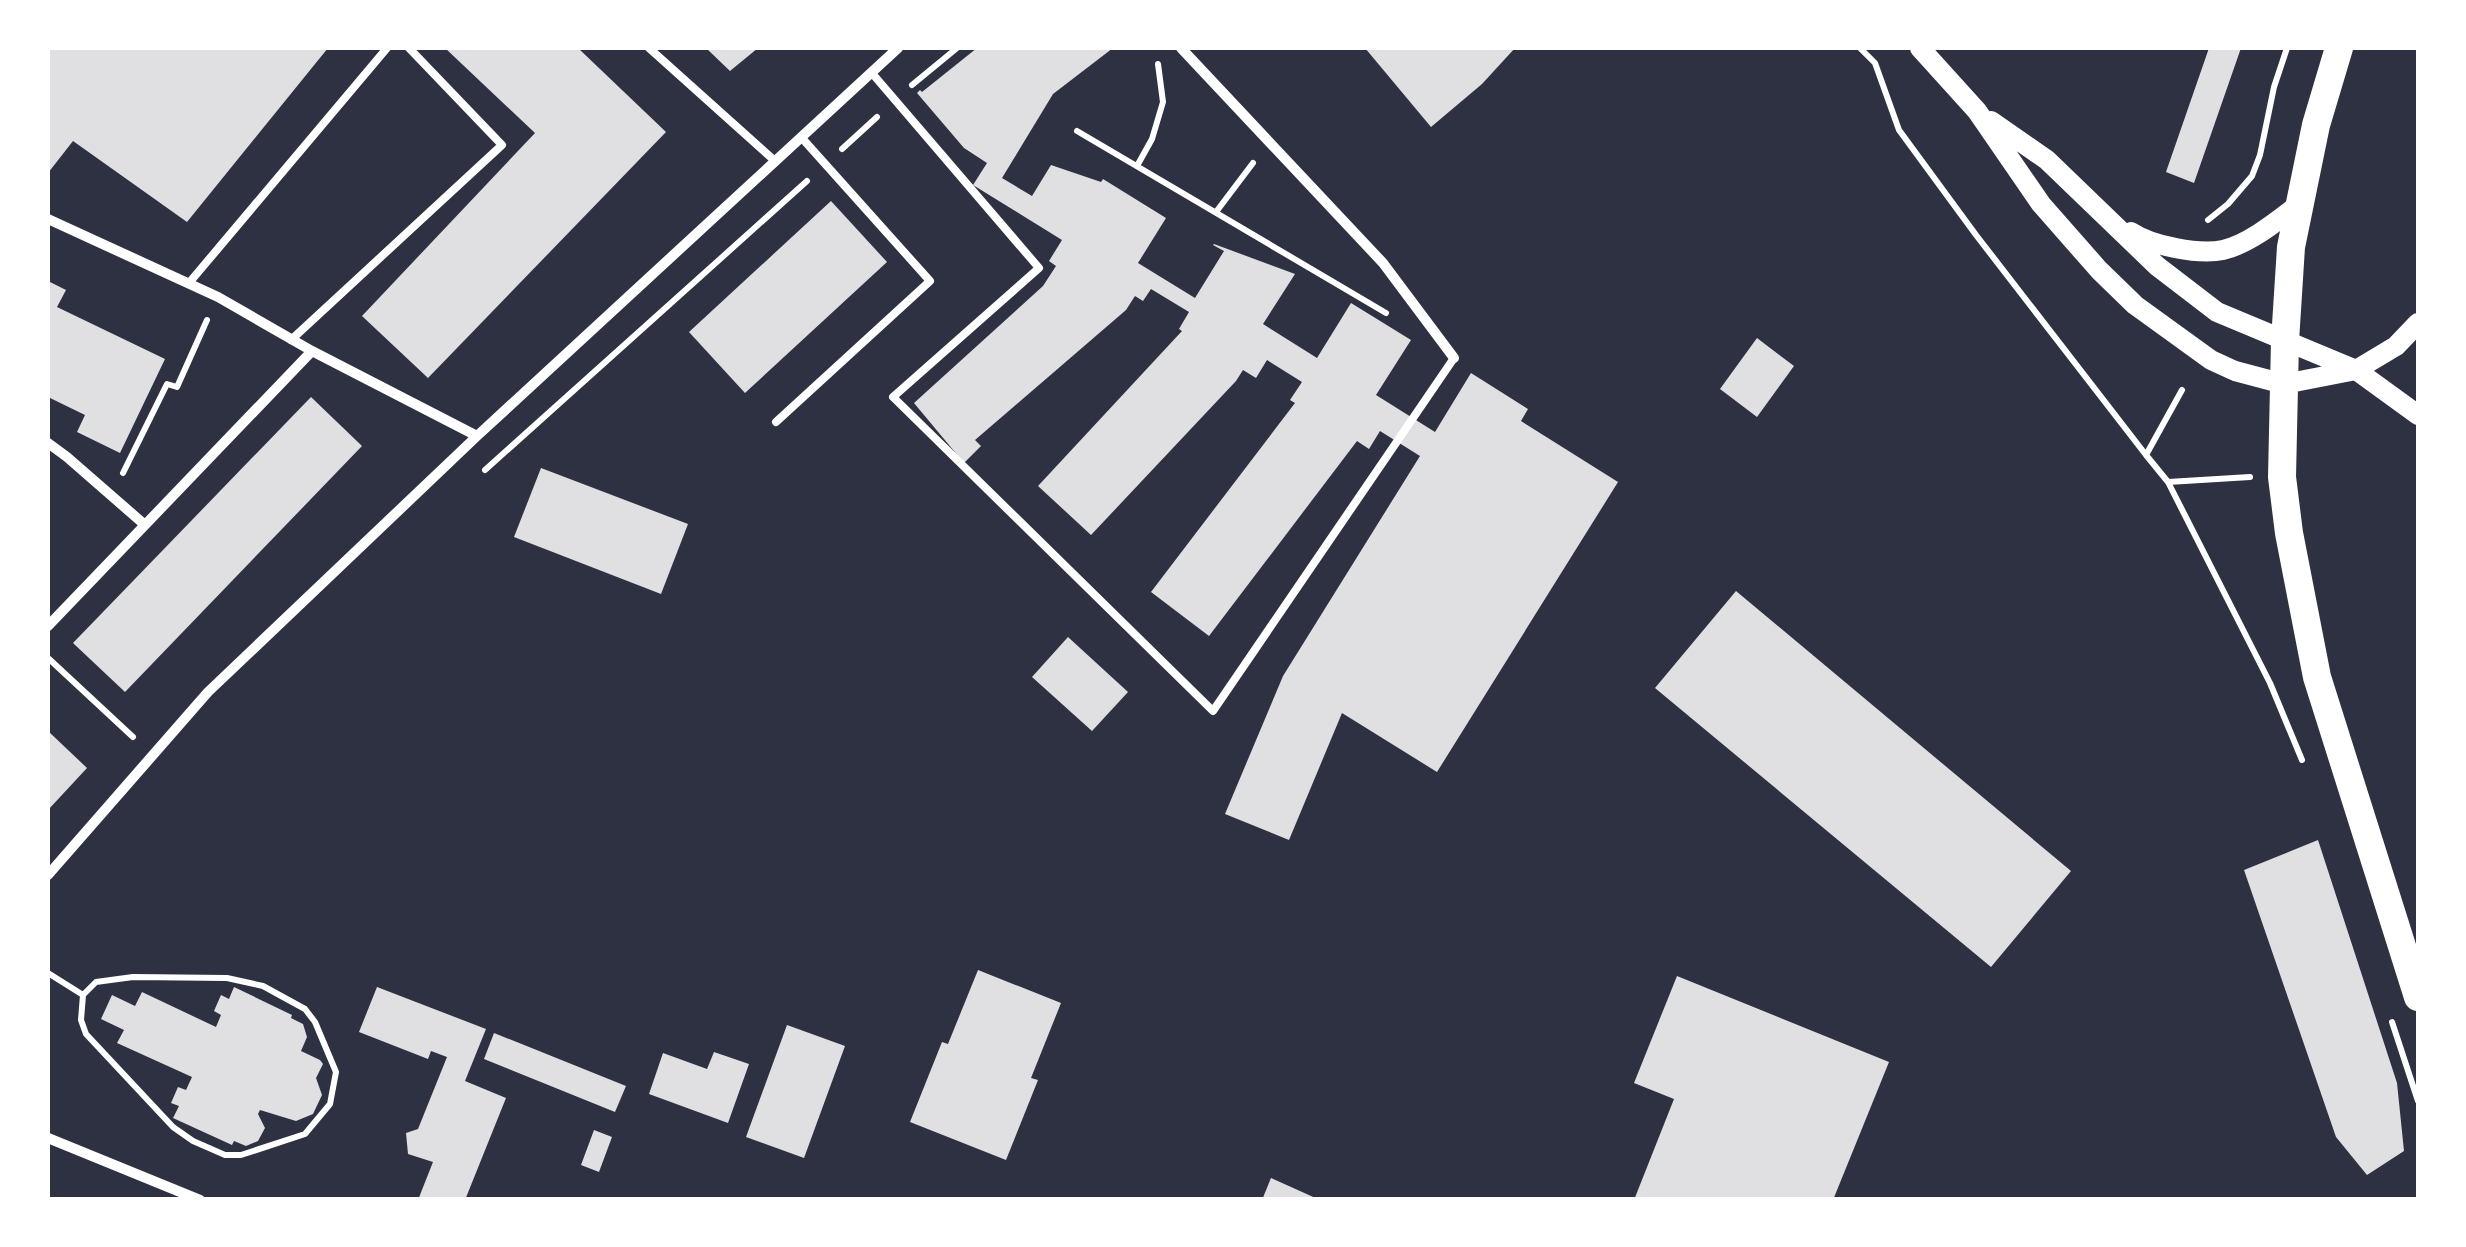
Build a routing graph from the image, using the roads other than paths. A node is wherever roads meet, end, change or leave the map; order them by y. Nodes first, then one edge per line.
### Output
1 (388, 48) edge
2 (409, 48) edge
3 (649, 48) edge
4 (898, 48) edge
5 (1182, 48) edge
6 (1920, 48) edge
7 (2339, 48) edge
8 (871, 72) junction
9 (1977, 111) junction
10 (801, 137) junction
11 (775, 161) junction
12 (2298, 205) junction
13 (2105, 215) junction
14 (48, 219) edge
15 (189, 284) junction
16 (2418, 323) edge
17 (291, 340) junction
18 (2285, 341) junction
19 (312, 351) junction
20 (1454, 358) joint
21 (2356, 370) junction
22 (2284, 384) junction
23 (2418, 415) edge
24 (776, 422) dead end
25 (477, 436) junction
26 (48, 443) edge
27 (145, 525) junction
28 (48, 626) edge
29 (48, 875) edge
30 (2418, 997) edge
31 (48, 1138) edge
32 (200, 1200) edge

1 - 15 lane
2 - 17 lane
3 - 11 lane
4 - 8 street
5 - 20 street
6 - 9 main road
7 - 12 highway
8 - 10 street
8 - 20 lane
9 - 13 main road
9 - 22 main road
10 - 11 street
10 - 24 lane
11 - 25 street
12 - 13 main road
12 - 18 highway
13 - 18 main road
14 - 15 street
15 - 17 street
16 - 21 main road
17 - 19 street
18 - 21 main road
18 - 22 highway
19 - 25 street
19 - 27 street
21 - 22 main road
21 - 23 main road
22 - 30 highway
25 - 29 street
26 - 27 street
27 - 28 street
31 - 32 street

